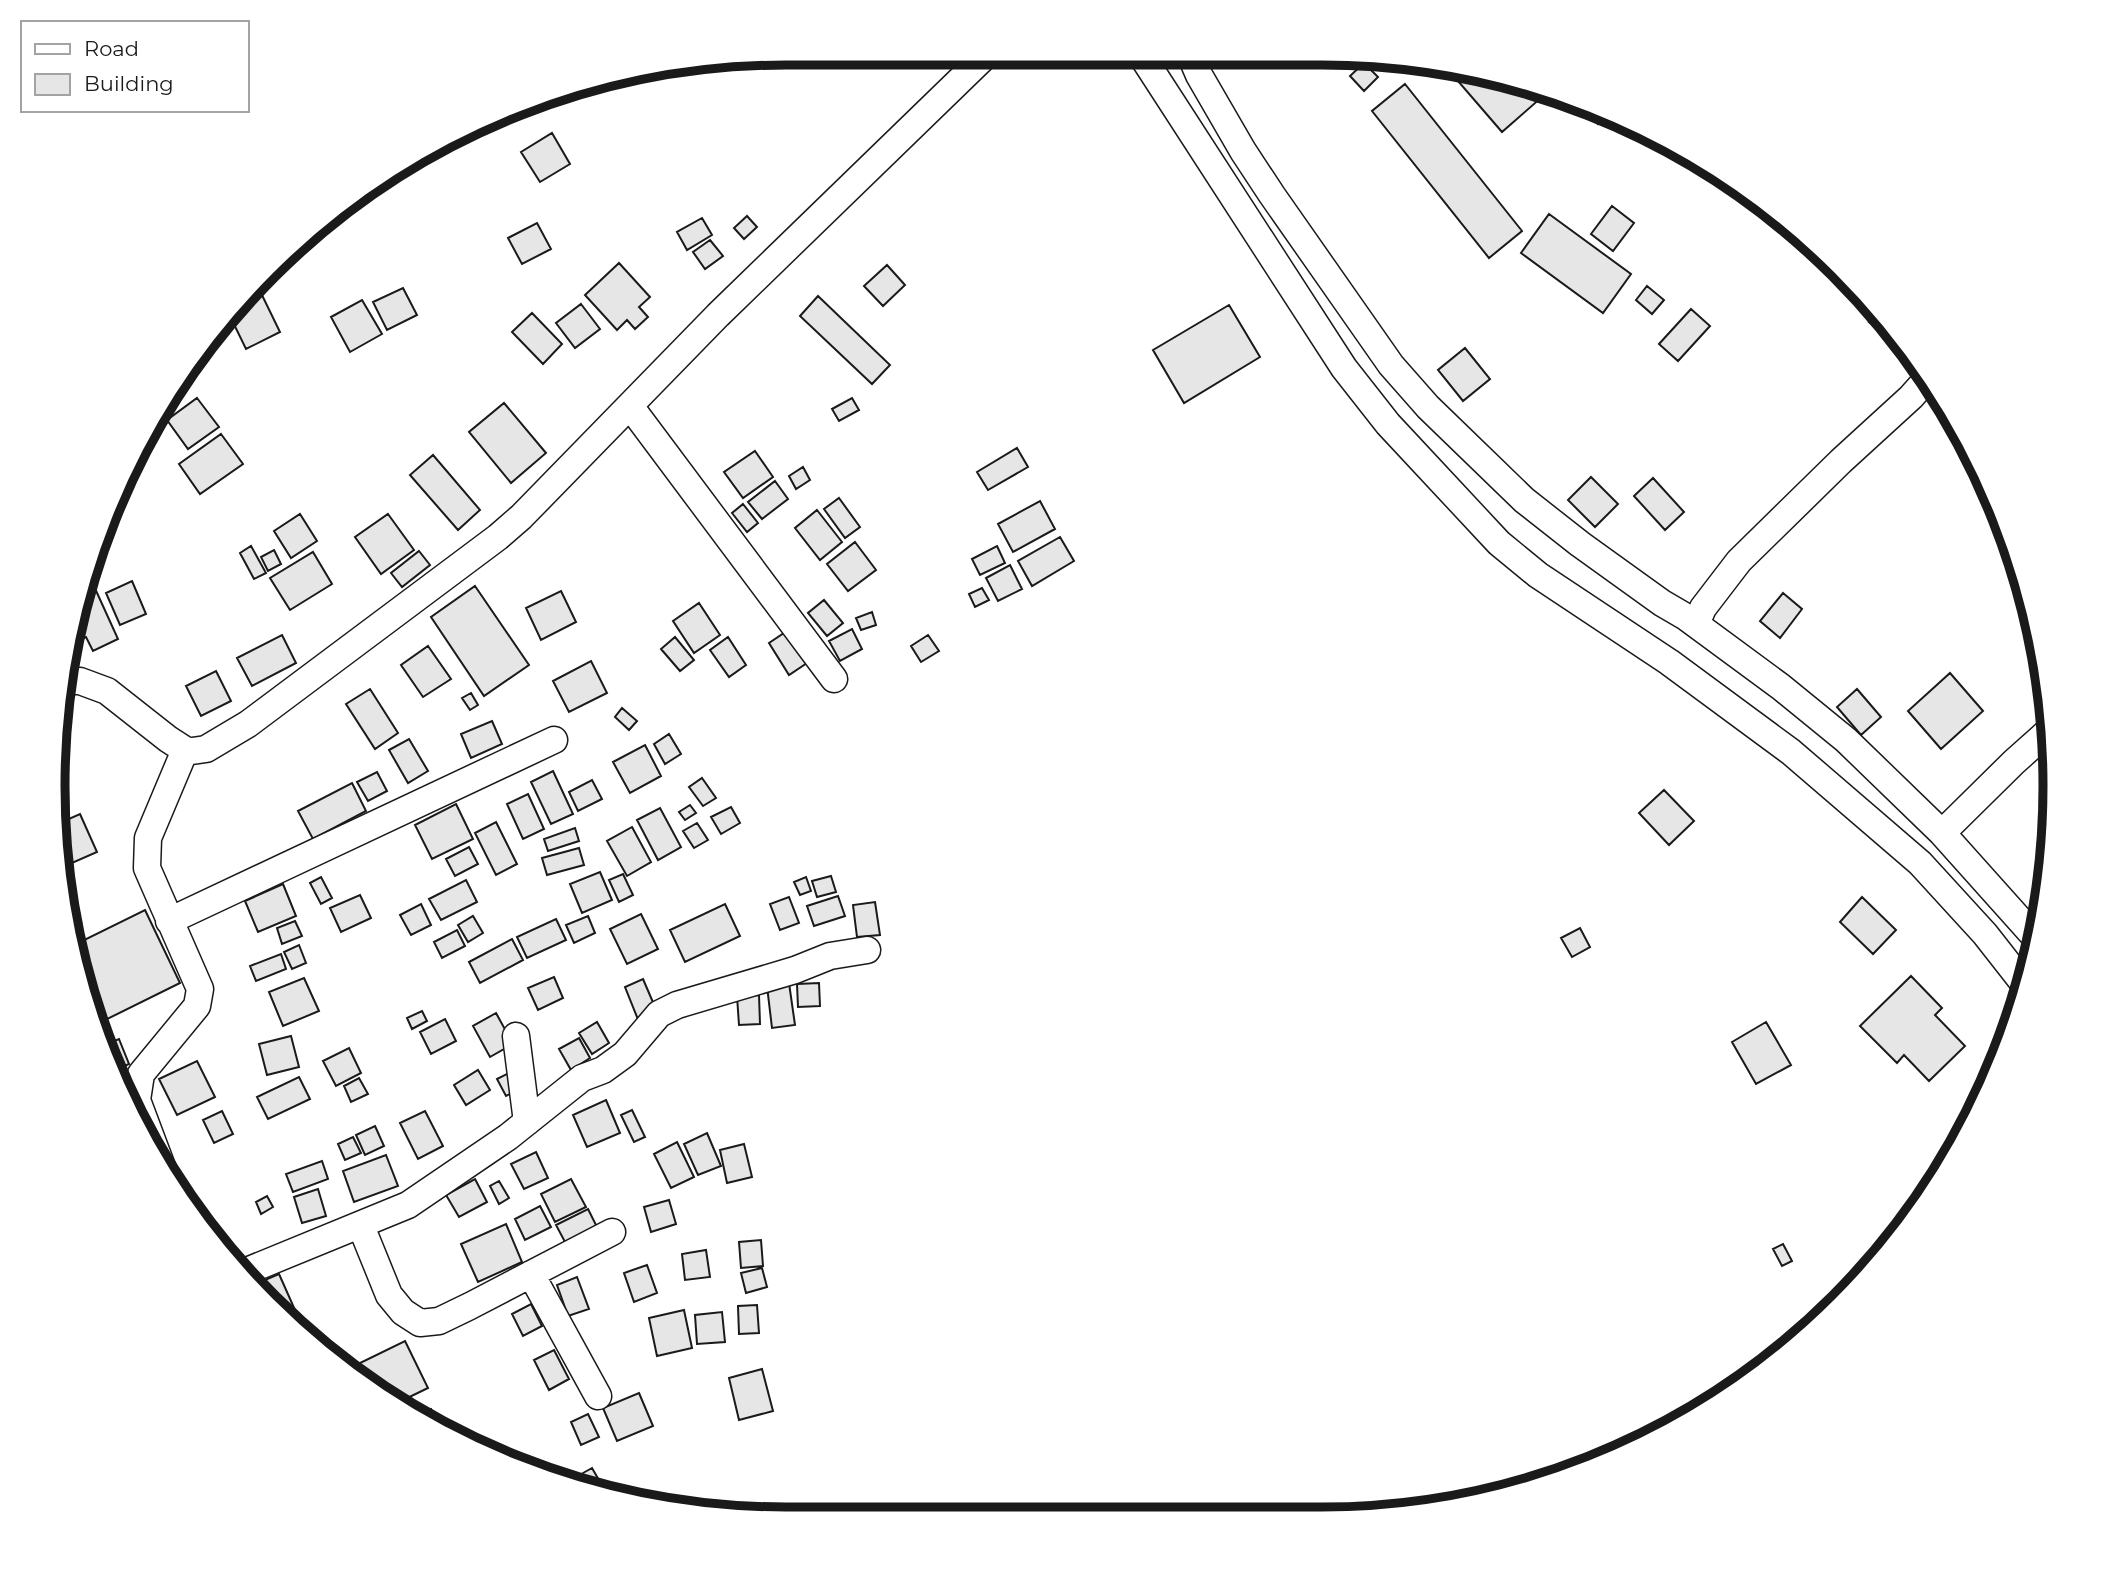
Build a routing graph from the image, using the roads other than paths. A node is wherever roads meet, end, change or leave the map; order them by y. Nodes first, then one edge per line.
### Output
1 (976, 65) edge
2 (1148, 65) edge
3 (1195, 65) edge
4 (1922, 385) edge
5 (630, 405) junction
6 (1696, 624) junction
7 (834, 679) dead end
8 (73, 681) edge
9 (2042, 737) edge
10 (554, 740) dead end
11 (185, 750) junction
12 (1942, 833) junction
13 (169, 921) junction
14 (2028, 930) edge
15 (867, 950) dead end
16 (2018, 976) edge
17 (516, 1036) dead end
18 (132, 1088) edge
19 (527, 1122) junction
20 (361, 1226) junction
21 (612, 1232) dead end
22 (251, 1269) edge
23 (531, 1274) junction
24 (598, 1396) dead end

1 - 5 street
2 - 16 street
3 - 6 street
4 - 6 street
5 - 7 street
5 - 11 street
6 - 12 street
8 - 11 street
9 - 12 street
10 - 13 street
11 - 13 street
12 - 14 street
13 - 18 street
15 - 19 street
17 - 19 street
19 - 20 street
20 - 22 street
20 - 23 street
21 - 23 street
23 - 24 street

